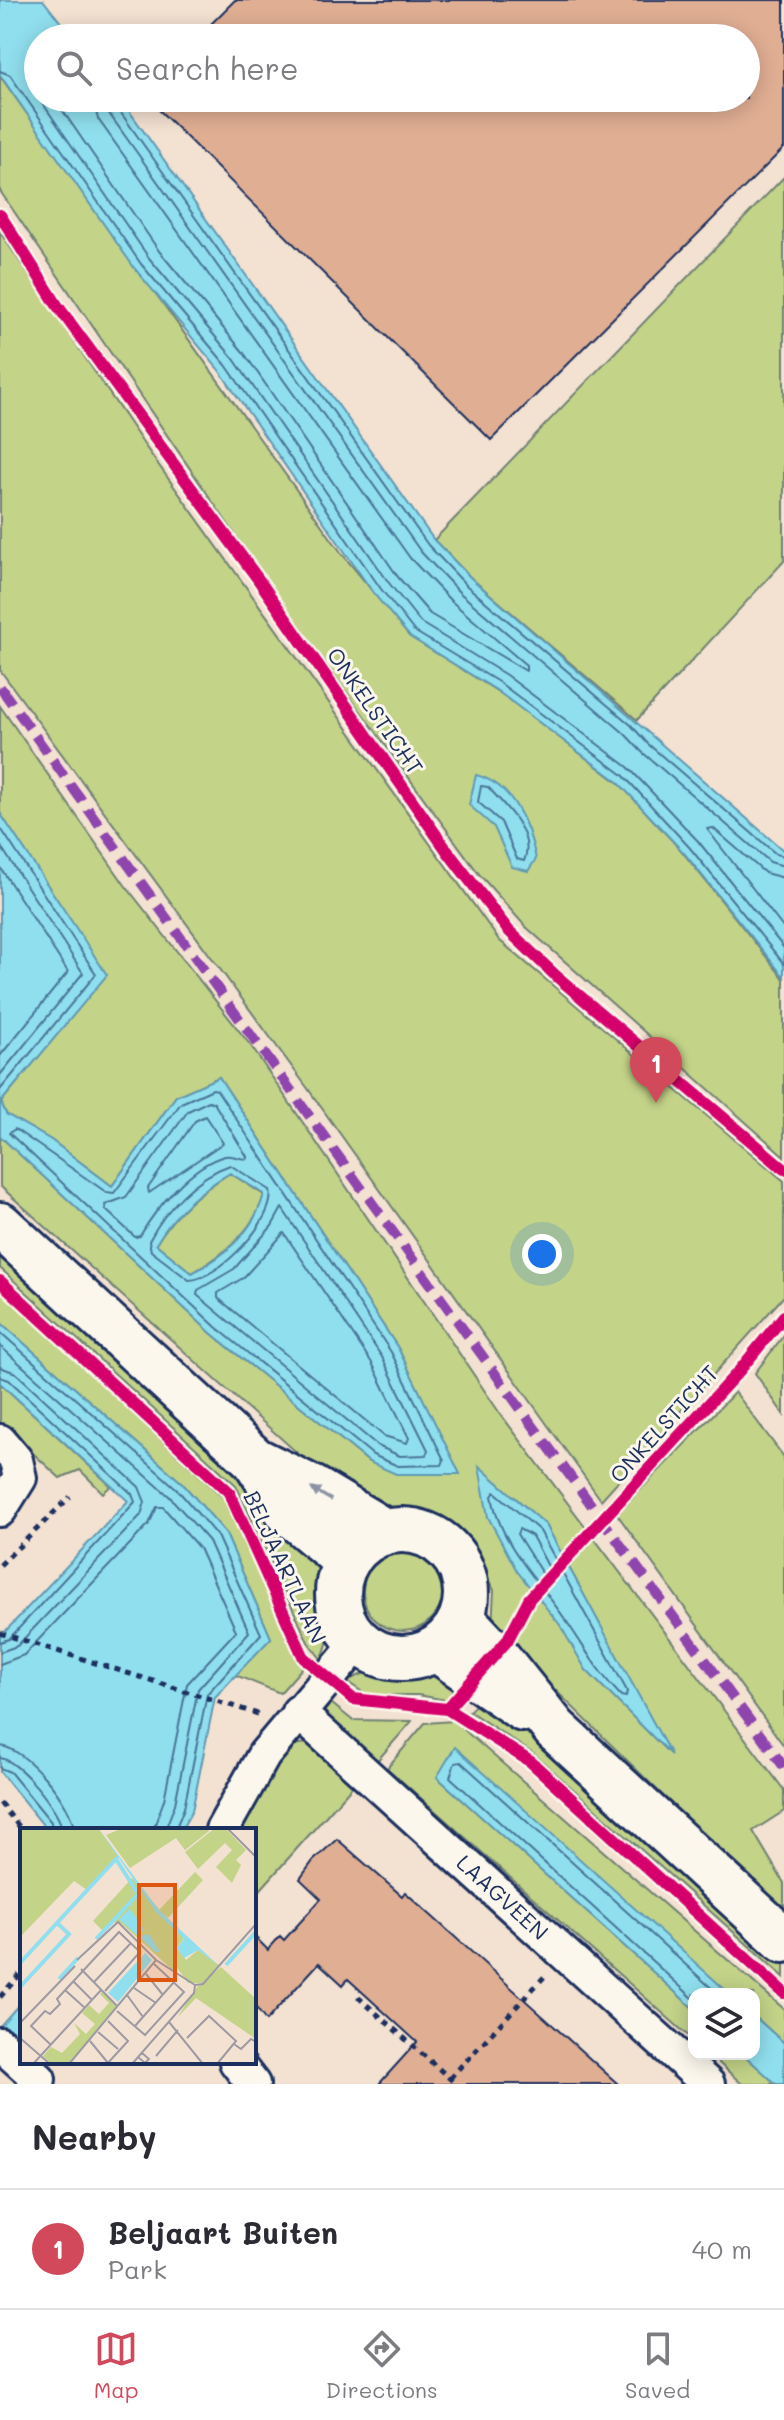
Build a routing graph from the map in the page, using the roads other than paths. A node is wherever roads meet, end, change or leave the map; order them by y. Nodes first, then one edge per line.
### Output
1 (0, 1225) edge
2 (0, 1441) edge
3 (255, 1460) junction
4 (0, 1510) edge
5 (384, 1531) junction
6 (345, 1560) junction
7 (449, 1634) junction
8 (358, 1643) junction
9 (298, 1712) junction
10 (223, 1828) edge
11 (784, 1940) edge
12 (238, 2064) edge
13 (253, 2084) edge
14 (708, 2084) edge

1 - 3 street, BELJAARTLAAN
2 - 4 street
5 -> 3 street, BELJAARTLAAN
3 - 6 street, BELJAARTLAAN
5 - 6 street
5 - 7 street
6 - 8 street
7 - 8 street
7 - 11 street
8 - 9 street
9 - 10 street
9 - 14 street, LAAGVEEN
12 - 13 street

